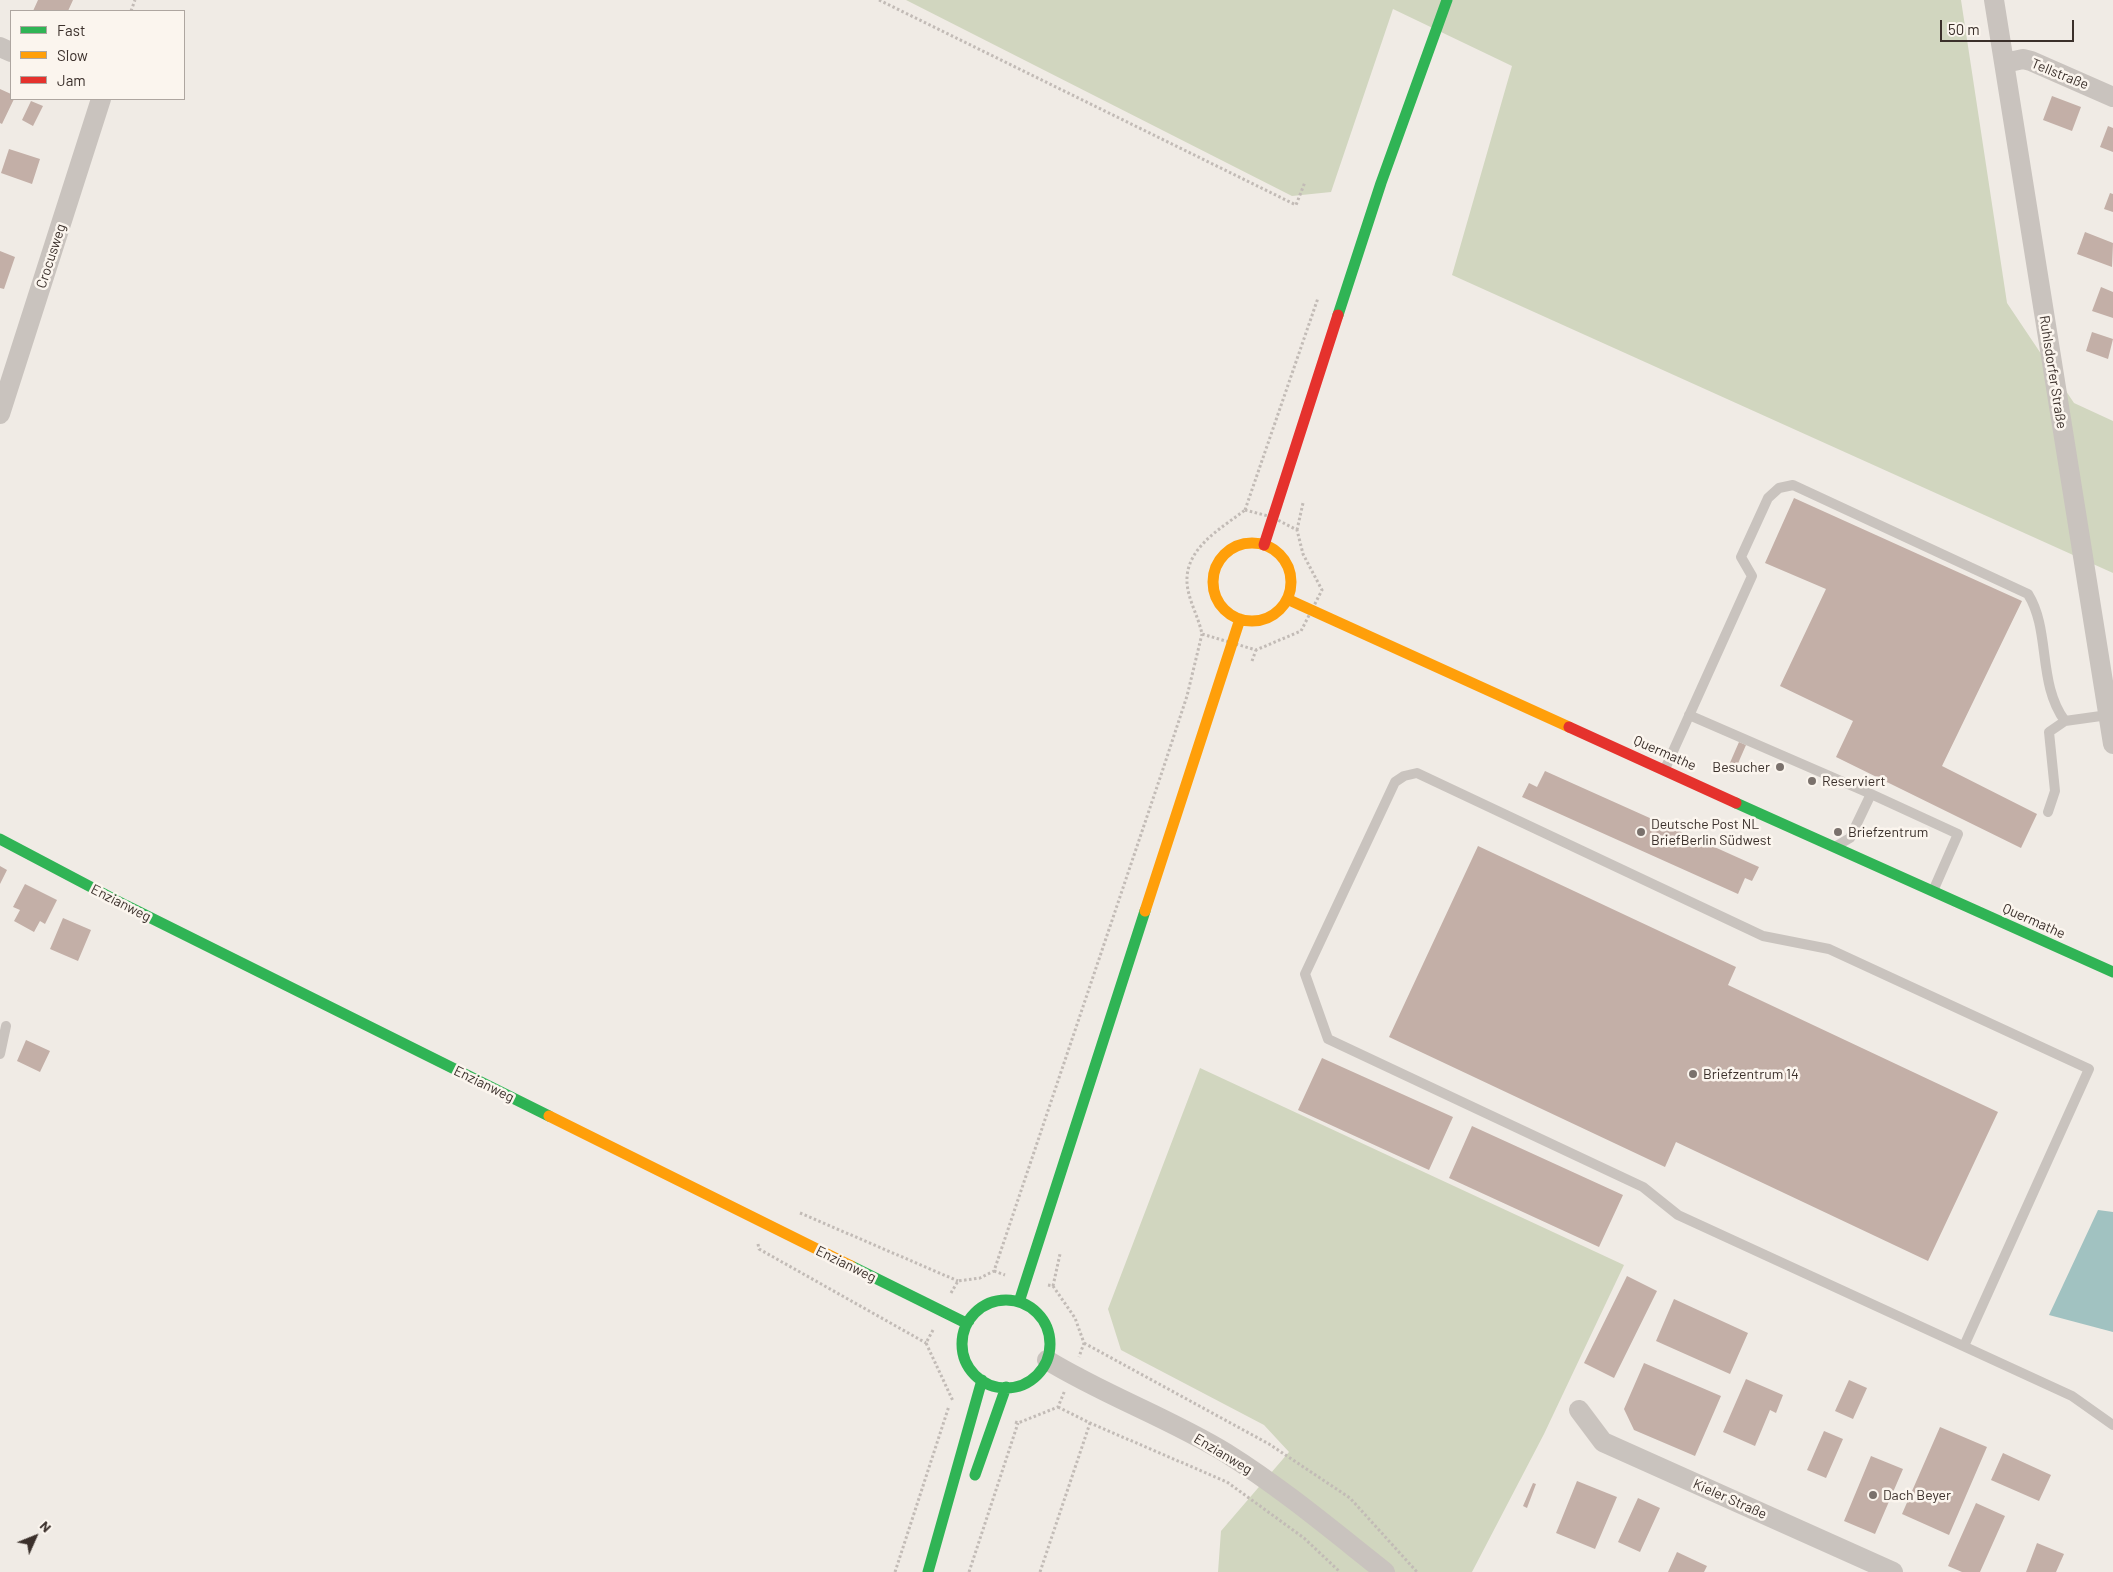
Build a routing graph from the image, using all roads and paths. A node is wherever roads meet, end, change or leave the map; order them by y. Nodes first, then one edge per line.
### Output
1 (879, 0) edge
2 (1448, 0) edge
3 (1994, 0) edge
4 (2004, 63) junction
5 (2113, 97) edge
6 (102, 100) edge
7 (1305, 182) dead end
8 (0, 414) edge
9 (1272, 517) junction
10 (1264, 545) junction
11 (1287, 599) junction
12 (1311, 610) junction
13 (1240, 619) junction
14 (1202, 634) junction
15 (1231, 644) junction
16 (1689, 715) junction
17 (2108, 715) junction
18 (2065, 720) junction
19 (2113, 744) edge
20 (1665, 769) junction
21 (1871, 794) junction
22 (2048, 812) dead end
23 (0, 838) edge
24 (1835, 847) junction
25 (1933, 891) junction
26 (2113, 972) edge
27 (6, 1026) dead end
28 (0, 1054) edge
29 (793, 1210) dead end
30 (748, 1215) junction
31 (994, 1270) junction
32 (1027, 1279) junction
33 (958, 1281) junction
34 (1020, 1302) junction
35 (943, 1311) junction
36 (969, 1321) junction
37 (926, 1343) junction
38 (1084, 1344) junction
39 (1964, 1346) junction
40 (1047, 1360) junction
41 (1072, 1375) junction
42 (982, 1380) junction
43 (1006, 1387) junction
44 (951, 1400) junction
45 (976, 1407) junction
46 (1058, 1407) junction
47 (1579, 1410) dead end
48 (995, 1413) junction
49 (1018, 1423) junction
50 (1090, 1423) junction
51 (2113, 1425) edge
52 (971, 1488) dead end
53 (894, 1572) edge
54 (928, 1572) edge
55 (969, 1572) edge
56 (1040, 1572) edge
57 (1340, 1572) edge
58 (1385, 1572) edge
59 (1417, 1572) edge
60 (1892, 1572) edge

1 - 7 path
2 - 9 main road
3 - 4 street, Ruhlsdorfer Straße
4 - 5 street, Tellstraße
4 - 17 street, Ruhlsdorfer Straße
6 - 8 street, Crocusweg
9 - 10 main road
9 - 12 path
9 - 14 path
10 - 11 main road
10 - 13 main road
11 - 12 main road, Quermathe
11 - 13 main road
12 - 15 path
12 - 20 main road, Quermathe
13 - 15 main road
14 - 15 path
14 - 31 path
15 - 32 main road
16 - 18 lane
16 - 20 lane
16 - 21 lane
17 - 18 lane
17 - 19 street, Ruhlsdorfer Straße
18 - 22 lane
20 - 24 main road, Quermathe
21 - 24 lane
21 - 25 lane
23 - 30 main road, Enzianweg
24 - 25 main road, Quermathe
25 - 26 main road, Quermathe
27 - 28 lane
29 - 33 path
30 - 35 main road, Enzianweg
30 - 37 path
31 - 32 path
31 - 33 path
32 - 34 main road
32 - 38 path
33 - 35 path
34 - 36 main road
34 - 40 main road
35 - 36 main road, Enzianweg
35 - 37 path
36 - 42 main road
37 - 44 path
38 - 41 path
38 - 59 path
39 - 39 lane
39 - 51 lane
40 - 41 street, Enzianweg
40 - 43 main road
41 - 46 path
41 - 58 street, Enzianweg
42 - 43 main road
42 - 45 main road
43 - 48 main road
44 - 45 path
44 - 53 path
45 - 54 main road
46 - 49 path
46 - 50 path
47 - 60 street, Kieler Straße
48 - 49 path
48 - 52 main road
49 - 55 path
50 - 56 path
50 - 57 path

